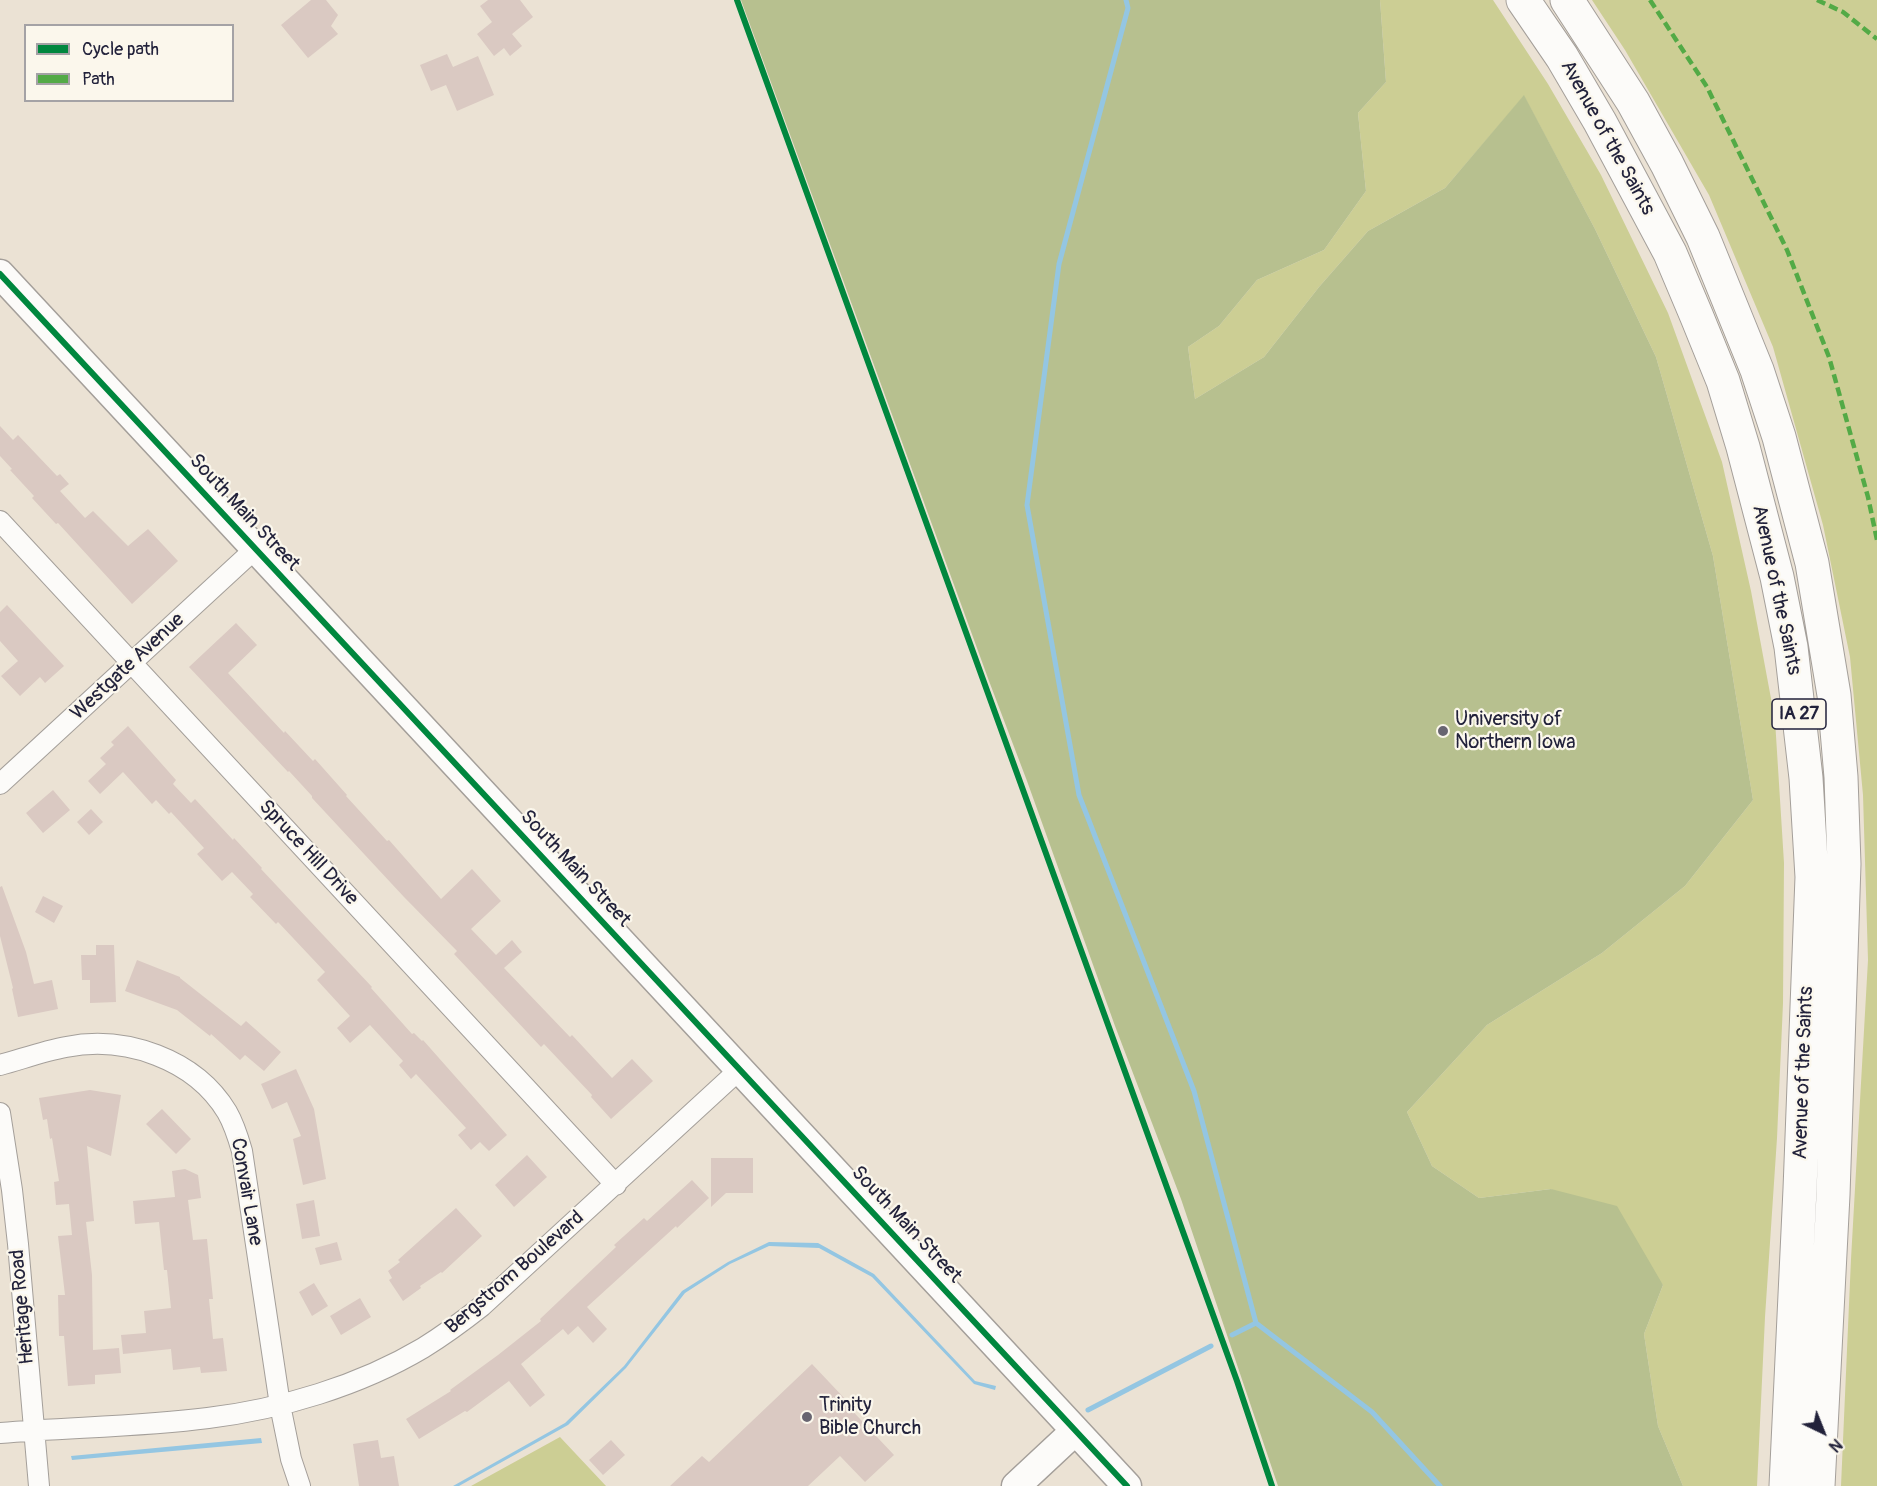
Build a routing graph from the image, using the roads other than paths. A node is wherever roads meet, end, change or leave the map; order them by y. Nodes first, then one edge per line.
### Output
1 (1523, 0) edge
2 (1568, 0) edge
3 (0, 274) edge
4 (0, 521) edge
5 (255, 549) junction
6 (132, 663) junction
7 (0, 784) edge
8 (0, 1065) edge
9 (739, 1070) junction
10 (0, 1113) edge
11 (615, 1185) junction
12 (280, 1405) junction
13 (35, 1430) junction
14 (1075, 1431) junction
15 (0, 1433) edge
16 (39, 1486) edge
17 (300, 1486) edge
18 (1016, 1486) edge
19 (1127, 1486) edge
20 (1786, 1486) edge
21 (1818, 1486) edge

1 - 20 highway, Avenue of the Saints / IA 27
2 - 21 highway, Avenue of the Saints / IA 27
3 - 5 street, South Main Street
4 - 6 street, Spruce Hill Drive
5 - 6 street, Westgate Avenue
5 - 9 street, South Main Street
6 - 7 street, Westgate Avenue
6 - 11 street, Spruce Hill Drive
8 - 12 street, Convair Lane
9 - 11 street, Bergstrom Boulevard
9 - 14 street, South Main Street
10 - 13 street, Heritage Road
11 - 12 street, Bergstrom Boulevard
12 - 13 street, Bergstrom Boulevard
12 - 17 street, Convair Lane
13 - 15 street, Bergstrom Boulevard
13 - 16 street, Heritage Road
14 - 18 street
14 - 19 street, South Main Street

